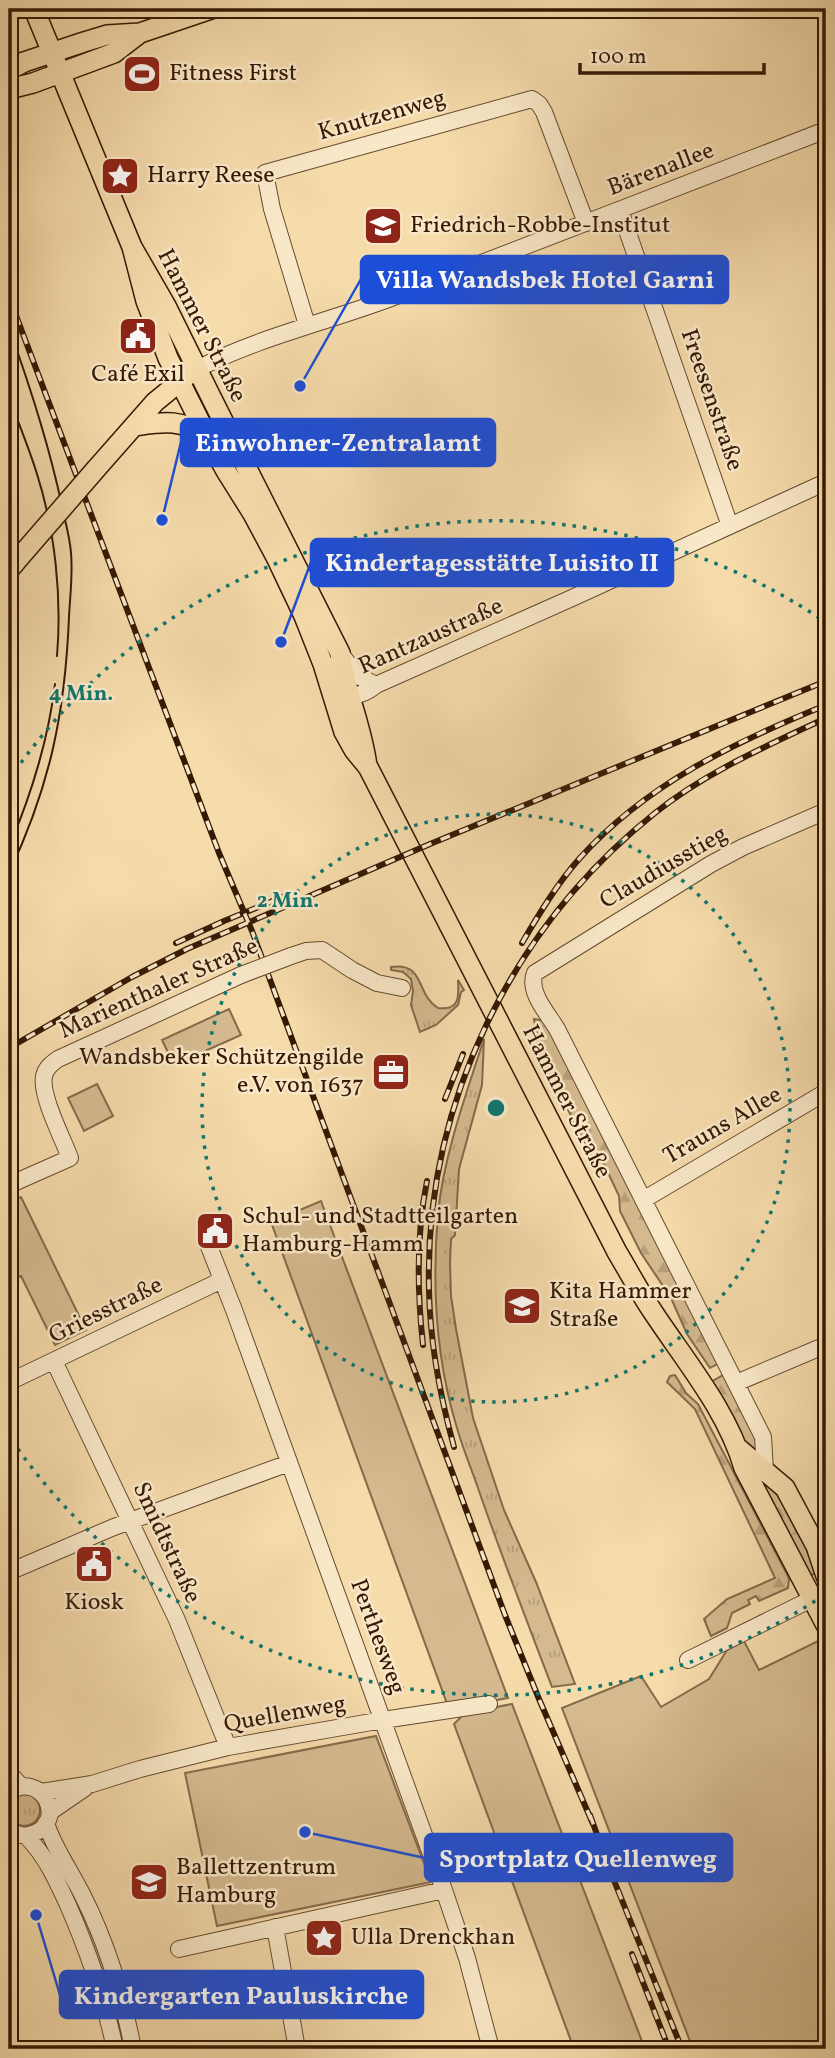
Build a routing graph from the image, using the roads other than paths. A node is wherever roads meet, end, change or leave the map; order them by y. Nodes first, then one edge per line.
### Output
1 (34, 9) edge
2 (211, 9) edge
3 (140, 33) junction
4 (51, 53) junction
5 (9, 69) edge
6 (60, 74) junction
7 (9, 89) edge
8 (826, 130) edge
9 (620, 210) junction
10 (586, 223) junction
11 (132, 247) junction
12 (307, 325) junction
13 (197, 369) junction
14 (179, 382) junction
15 (134, 426) junction
16 (209, 440) junction
17 (826, 482) edge
18 (730, 526) junction
19 (9, 570) edge
20 (340, 653) junction
21 (326, 676) junction
22 (376, 685) junction
23 (351, 696) junction
24 (368, 767) junction
25 (826, 811) edge
26 (533, 977) joint
27 (402, 988) dead end
28 (826, 1092) edge
29 (9, 1185) edge
30 (643, 1199) junction
31 (208, 1244) dead end
32 (222, 1280) junction
33 (826, 1345) edge
34 (54, 1361) junction
35 (9, 1382) edge
36 (736, 1383) junction
37 (739, 1449) junction
38 (289, 1463) junction
39 (765, 1470) junction
40 (130, 1521) junction
41 (9, 1572) edge
42 (826, 1576) edge
43 (819, 1596) edge
44 (826, 1625) edge
45 (688, 1660) dead end
46 (489, 1704) dead end
47 (383, 1720) junction
48 (228, 1747) junction
49 (9, 1773) edge
50 (92, 1784) junction
51 (15, 1789) edge
52 (41, 1792) junction
53 (48, 1818) junction
54 (9, 1831) edge
55 (26, 1836) junction
56 (444, 1890) junction
57 (275, 1927) junction
58 (179, 1949) dead end
59 (115, 2049) edge
60 (133, 2049) edge
61 (297, 2049) edge
62 (491, 2049) edge

1 - 4 main road, Hammer Straße
2 - 3 main road
3 - 4 main road
3 - 6 main road
4 - 5 main road
4 - 6 main road, Hammer Straße
6 - 7 main road
6 - 11 main road, Hammer Straße
8 - 9 street, Bärenallee
9 - 10 street, Bärenallee
9 - 18 street, Freesenstraße
10 - 12 street, Bärenallee
10 - 12 street, Knutzenweg
11 - 13 main road, Hammer Straße
11 - 14 main road, Hammer Straße
12 - 13 street, Bärenallee
13 - 14 main road
13 - 20 main road, Hammer Straße
14 - 15 main road
14 - 16 main road, Hammer Straße
15 - 16 main road
15 - 19 main road, bridge
16 - 21 main road, Hammer Straße
17 - 18 street, Rantzaustraße
18 - 22 street, Rantzaustraße
20 - 22 street, Hammer Straße
20 - 23 main road, Hammer Straße
21 - 23 street, Rantzaustraße
21 - 24 main road, Hammer Straße
22 - 23 street, Rantzaustraße
23 - 24 main road, Hammer Straße
24 - 37 main road, Hammer Straße
25 - 26 street, Claudiusstieg
26 - 30 street, Hammer Straße
27 - 29 street, Marienthaler Straße, bridge
28 - 30 street, Trauns Allee
30 - 36 street, Hammer Straße
31 - 32 street, Perthesweg
32 - 34 street, Griesstraße
32 - 38 street, Perthesweg
33 - 36 street
34 - 35 street, Griesstraße
34 - 40 street, Smidtstraße
36 - 39 street, Hammer Straße
37 - 39 main road, Hammer Straße
37 - 43 main road, Hammer Straße
38 - 40 street
38 - 47 street, Perthesweg
39 - 42 main road, Hammer Straße
40 - 41 street
40 - 48 street, Smidtstraße
43 - 44 main road, Hammer Straße
43 - 45 street
46 - 47 street, Quellenweg
47 - 48 street, Quellenweg
47 - 56 street, Perthesweg
48 - 50 street, Quellenweg
49 - 51 street
50 - 52 street, Quellenweg
50 - 53 street, Quellenweg
51 - 52 street
52 - 53 street
53 - 55 street, Quellenweg
53 - 60 street
54 - 55 street
55 - 59 street
56 - 57 street
56 - 62 street, Perthesweg
57 - 58 street
57 - 61 street

